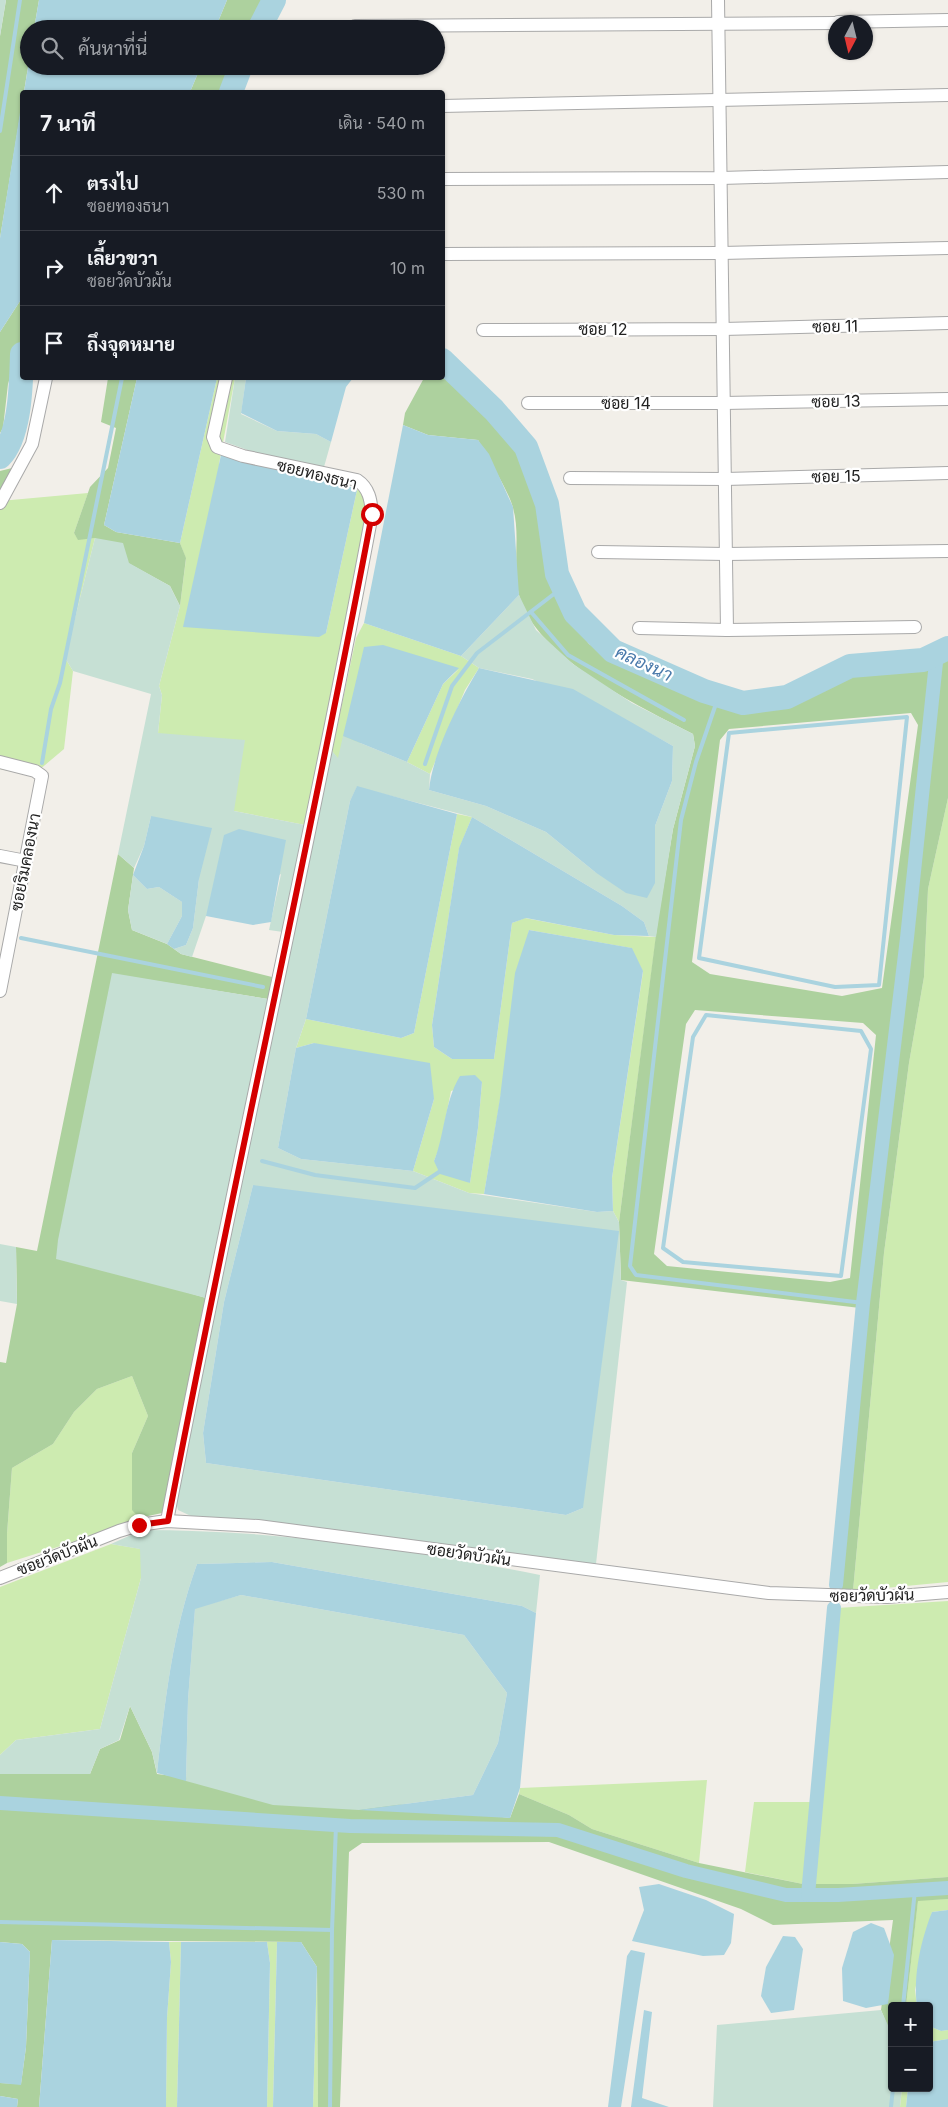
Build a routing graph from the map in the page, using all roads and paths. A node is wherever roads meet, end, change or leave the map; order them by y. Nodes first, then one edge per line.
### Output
1 (718, 0) edge
2 (948, 20) edge
3 (873, 21) edge
4 (828, 22) edge
5 (719, 25) junction
6 (445, 26) edge
7 (948, 95) edge
8 (720, 101) junction
9 (445, 106) edge
10 (948, 172) edge
11 (721, 178) junction
12 (445, 179) edge
13 (948, 248) edge
14 (722, 253) junction
15 (445, 254) edge
16 (948, 323) edge
17 (723, 329) junction
18 (483, 330) dead end
19 (46, 380) edge
20 (226, 380) edge
21 (948, 399) edge
22 (528, 403) dead end
23 (724, 404) junction
24 (948, 473) edge
25 (570, 478) dead end
26 (725, 479) junction
27 (0, 503) edge
28 (948, 551) edge
29 (598, 552) dead end
30 (726, 554) junction
31 (915, 627) dead end
32 (639, 628) dead end
33 (727, 630) junction
34 (0, 762) edge
35 (0, 856) edge
36 (26, 861) junction
37 (0, 992) edge
38 (168, 1521) junction
39 (0, 1578) edge
40 (948, 1592) edge

1 - 5 street
2 - 3 street
4 - 5 street
5 - 6 street
5 - 8 street
7 - 8 street
8 - 9 street
8 - 11 street
10 - 11 street
11 - 12 street
11 - 14 street
13 - 14 street
14 - 15 street
14 - 17 street
16 - 17 street, ซอย 11
17 - 18 street, ซอย 12
17 - 23 street
19 - 27 street
20 - 38 street, ซอยทองธนา
21 - 23 street, ซอย 13
22 - 23 street, ซอย 14
23 - 26 street
24 - 26 street, ซอย 15
25 - 26 street, ซอย 15
26 - 30 street
28 - 30 street
29 - 30 street
30 - 33 street
31 - 33 street
32 - 33 street
34 - 36 street, ซอยริมคลองนา
35 - 36 street
36 - 37 street, ซอยริมคลองนา
38 - 39 street, ซอยวัดบัวผัน
38 - 40 street, ซอยวัดบัวผัน

